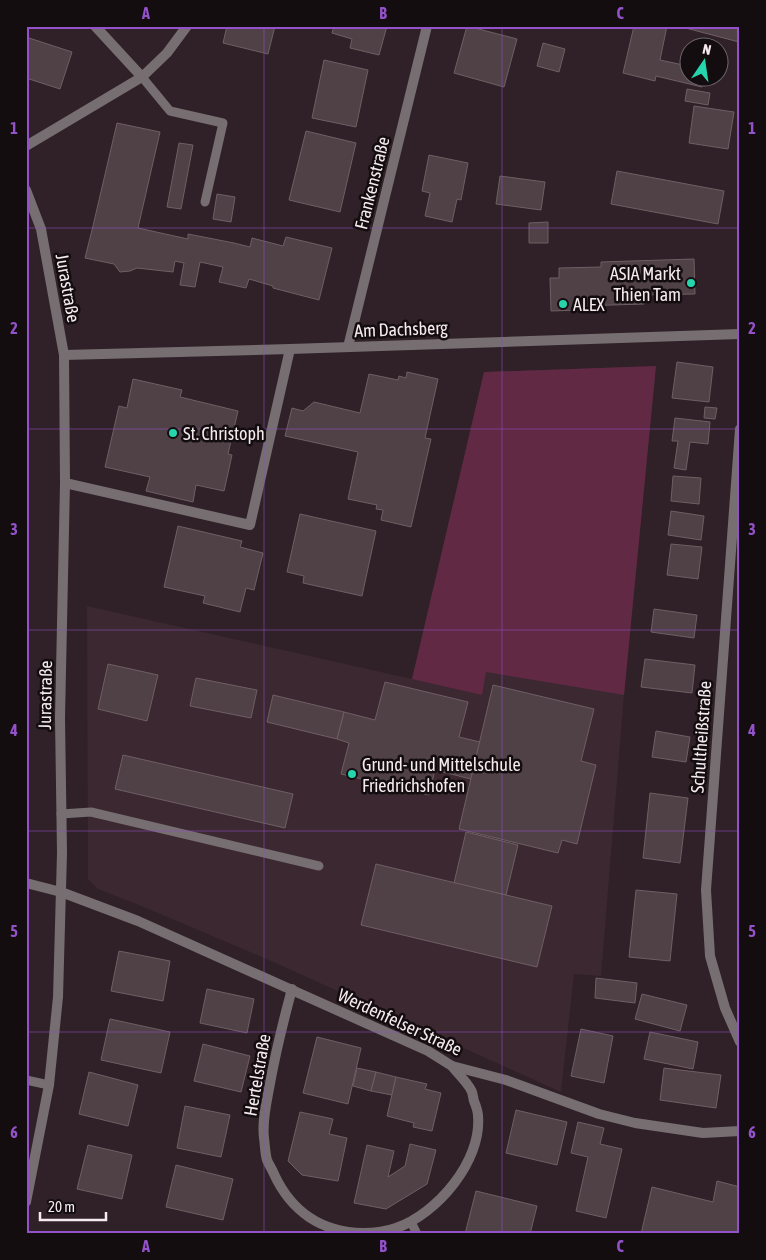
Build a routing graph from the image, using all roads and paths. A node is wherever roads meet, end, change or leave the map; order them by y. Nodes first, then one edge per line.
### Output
1 (96, 26) edge
2 (187, 26) edge
3 (427, 26) edge
4 (142, 77) junction
5 (26, 146) edge
6 (26, 190) edge
7 (205, 202) dead end
8 (740, 334) edge
9 (348, 347) junction
10 (290, 349) junction
11 (64, 355) junction
12 (740, 429) edge
13 (739, 455) edge
14 (65, 483) junction
15 (61, 814) junction
16 (319, 866) dead end
17 (26, 883) edge
18 (60, 892) junction
19 (292, 989) junction
20 (740, 1042) edge
21 (452, 1066) junction
22 (26, 1080) edge
23 (49, 1085) junction
24 (740, 1131) edge
25 (26, 1202) edge
26 (411, 1222) junction
27 (417, 1234) edge

1 - 4 street
2 - 4 street
3 - 9 street, Frankenstraße
4 - 5 street
4 - 7 lane
6 - 11 street, Jurastraße
8 - 9 street, Am Dachsberg
9 - 10 street, Am Dachsberg
10 - 11 street, Am Dachsberg
10 - 14 street
11 - 14 street, Jurastraße
12 - 13 street, Schultheißstraße
13 - 20 street, Schultheißstraße
14 - 15 street, Jurastraße
15 - 16 lane
15 - 18 street, Jurastraße
17 - 18 street, Werdenfelser Straße
18 - 19 street, Werdenfelser Straße
18 - 23 street, Jurastraße
19 - 21 street, Werdenfelser Straße
19 - 26 street, Hertelstraße
21 - 24 street, Werdenfelser Straße
21 - 26 street, Hertelstraße
22 - 23 lane
23 - 25 street, Jurastraße
26 - 27 lane

